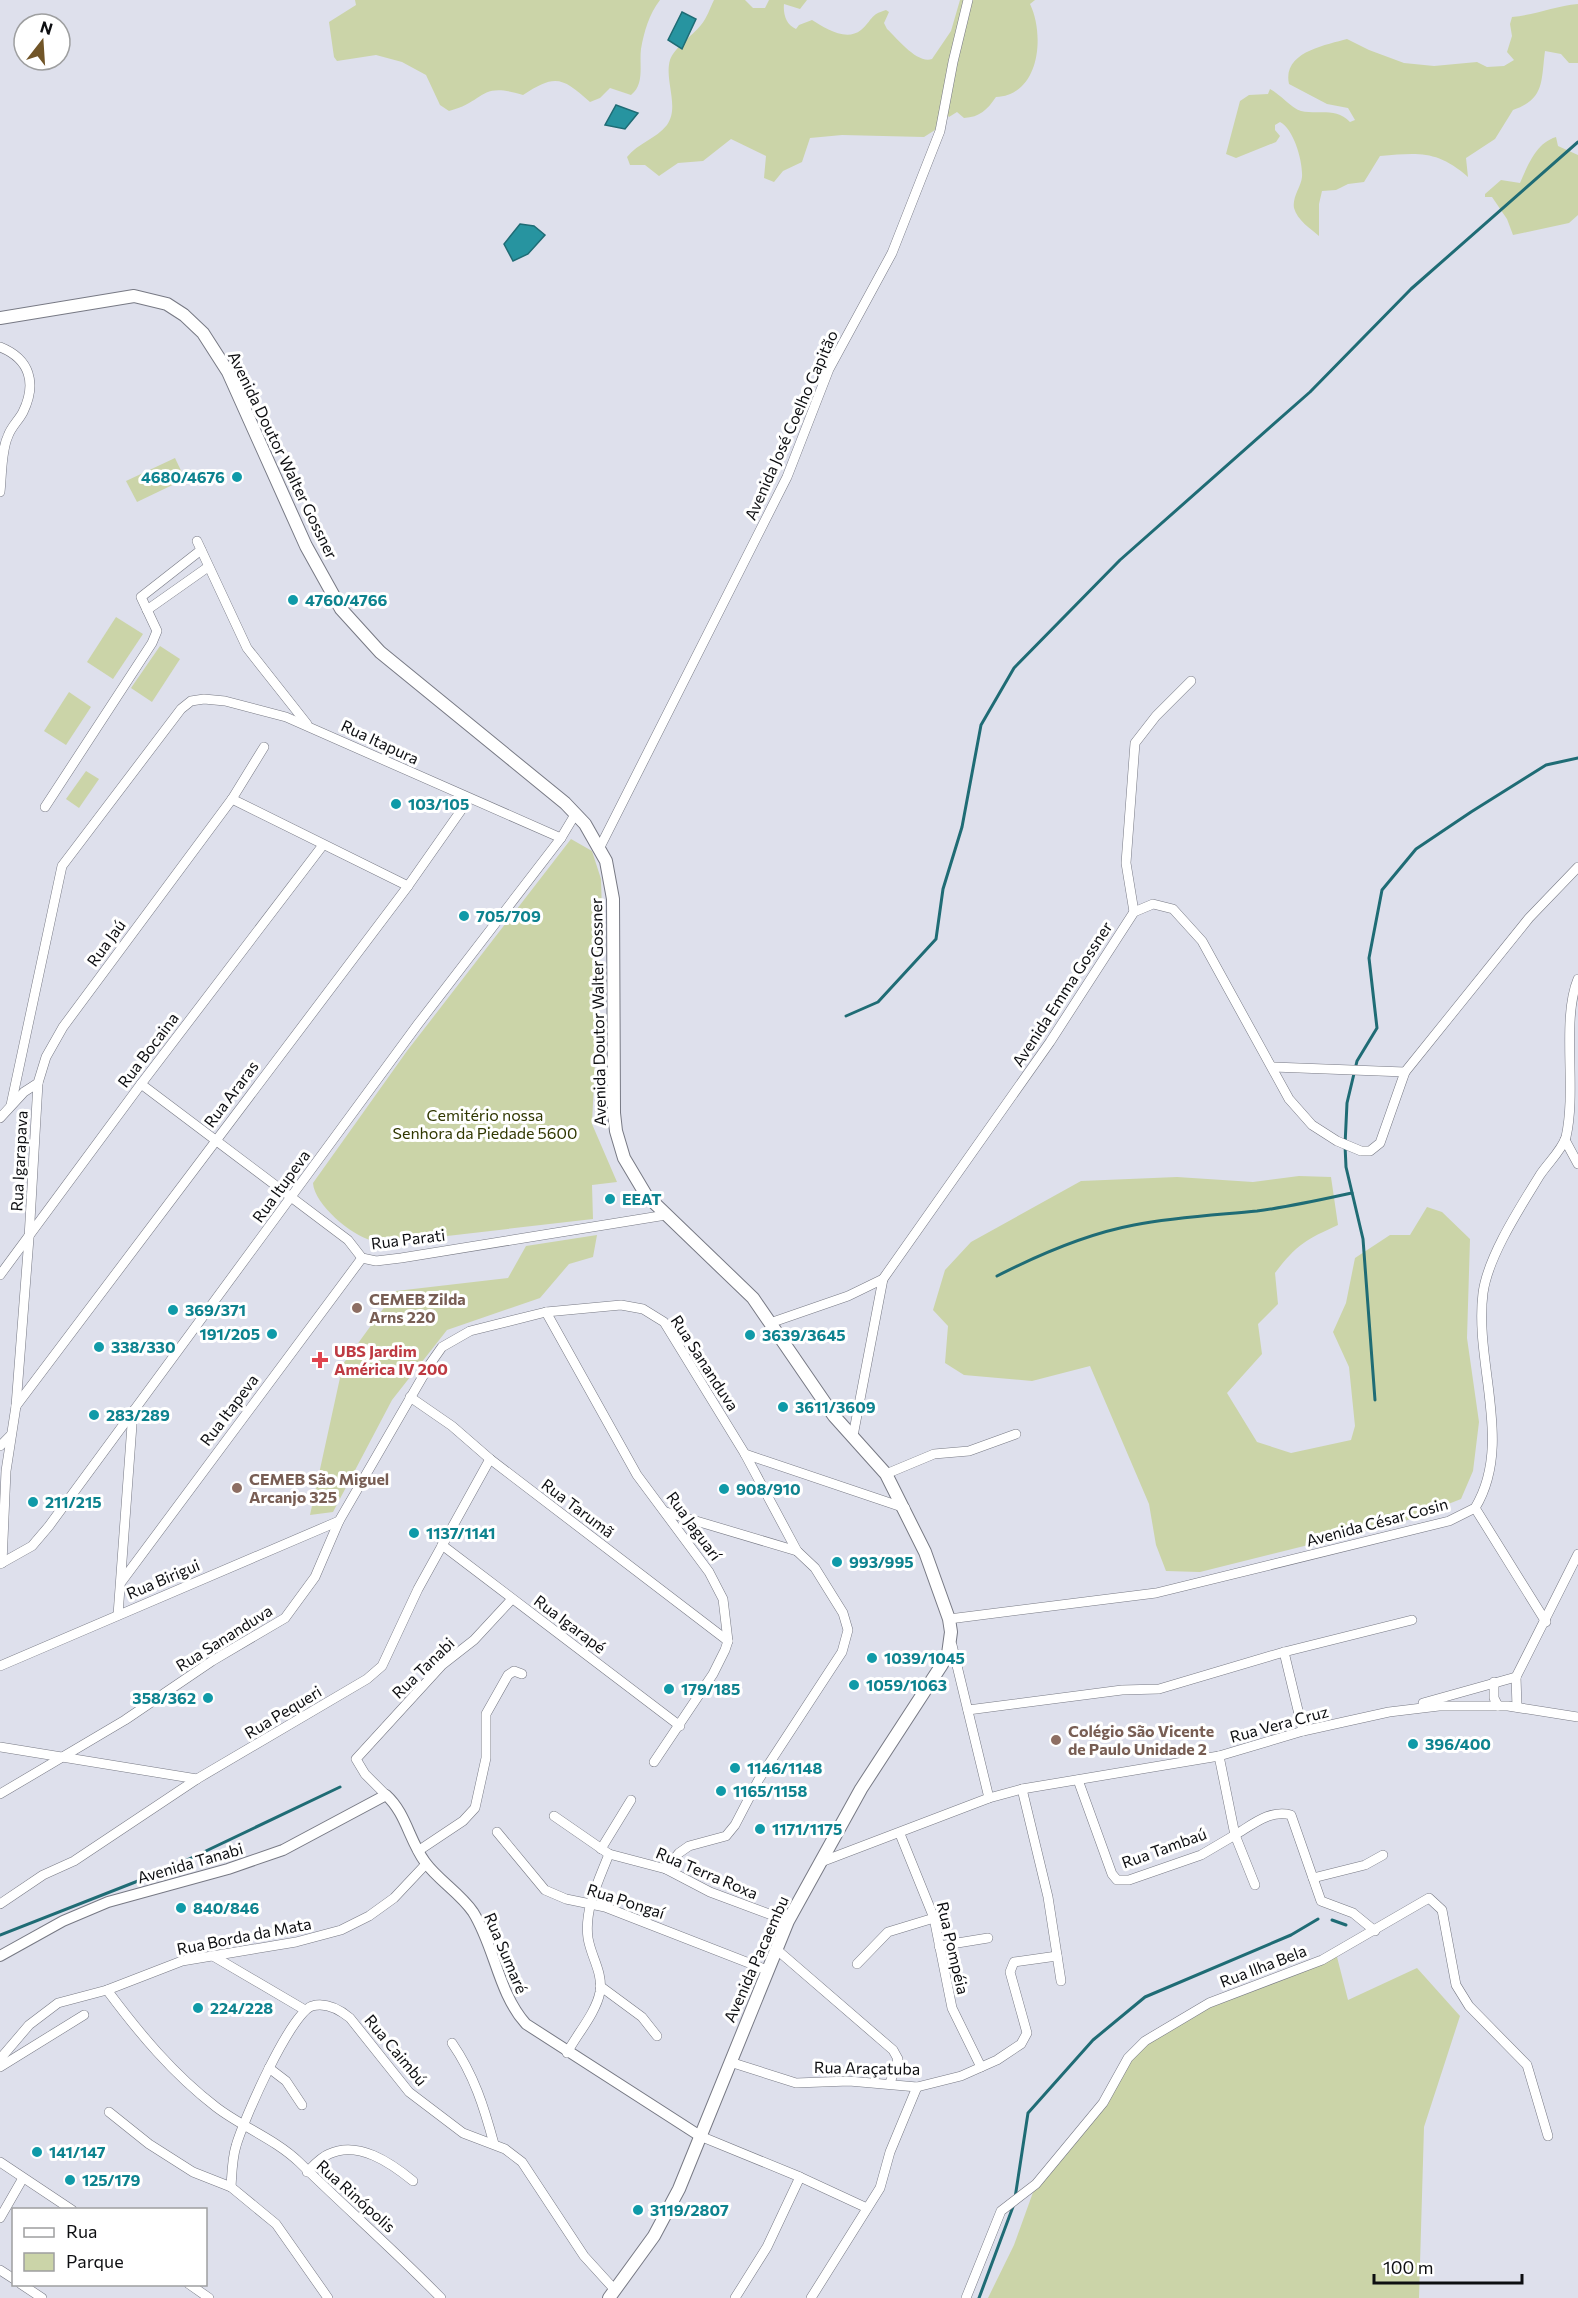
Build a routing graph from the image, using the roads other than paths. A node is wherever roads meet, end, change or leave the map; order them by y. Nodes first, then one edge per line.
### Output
1 (968, 0) edge
2 (0, 318) edge
3 (0, 347) edge
4 (0, 492) edge
5 (208, 567) junction
6 (147, 610) junction
7 (1191, 681) dead end
8 (181, 709) joint
9 (309, 726) junction
10 (264, 747) dead end
11 (232, 799) junction
12 (469, 799) junction
13 (45, 807) dead end
14 (576, 813) junction
15 (561, 838) junction
16 (323, 845) junction
17 (600, 847) junction
18 (1578, 867) edge
19 (408, 886) junction
20 (1134, 912) junction
21 (1578, 979) edge
22 (1272, 1067) junction
23 (1405, 1072) junction
24 (38, 1083) junction
25 (141, 1084) junction
26 (11, 1105) junction
27 (0, 1118) edge
28 (1565, 1140) junction
29 (215, 1142) junction
30 (1578, 1164) edge
31 (292, 1197) junction
32 (666, 1215) junction
33 (29, 1238) junction
34 (362, 1258) junction
35 (0, 1275) edge
36 (883, 1279) junction
37 (546, 1312) junction
38 (770, 1323) junction
39 (410, 1397) junction
40 (16, 1407) junction
41 (133, 1411) junction
42 (1016, 1434) dead end
43 (11, 1435) junction
44 (853, 1436) junction
45 (0, 1446) edge
46 (745, 1454) junction
47 (490, 1459) junction
48 (886, 1474) junction
49 (905, 1508) junction
50 (1475, 1508) junction
51 (666, 1512) junction
52 (339, 1521) junction
53 (442, 1545) junction
54 (797, 1551) junction
55 (1578, 1554) edge
56 (1, 1564) edge
57 (122, 1581) junction
58 (512, 1599) junction
59 (118, 1615) junction
60 (950, 1619) junction
61 (1412, 1620) dead end
62 (1546, 1622) junction
63 (729, 1641) junction
64 (950, 1641) junction
65 (1284, 1652) junction
66 (0, 1666) edge
67 (522, 1674) dead end
68 (1516, 1677) junction
69 (1494, 1683) junction
70 (1498, 1706) junction
71 (1517, 1707) junction
72 (1410, 1708) junction
73 (968, 1710) junction
74 (1578, 1717) edge
75 (680, 1726) junction
76 (1304, 1731) junction
77 (0, 1747) edge
78 (1219, 1756) junction
79 (60, 1758) junction
80 (356, 1759) joint
81 (654, 1762) dead end
82 (197, 1779) junction
83 (1078, 1780) junction
84 (1023, 1789) junction
85 (0, 1794) edge
86 (386, 1795) junction
87 (989, 1798) junction
88 (631, 1800) dead end
89 (555, 1816) dead end
90 (497, 1832) dead end
91 (900, 1834) junction
92 (1235, 1835) junction
93 (418, 1851) junction
94 (605, 1852) junction
95 (1383, 1855) dead end
96 (821, 1862) junction
97 (426, 1864) junction
98 (666, 1869) junction
99 (1313, 1878) junction
100 (1255, 1885) dead end
101 (591, 1903) junction
102 (0, 1904) edge
103 (934, 1918) junction
104 (788, 1921) junction
105 (1375, 1931) junction
106 (988, 1938) dead end
107 (939, 1946) junction
108 (776, 1949) junction
109 (0, 1956) edge
110 (213, 1956) junction
111 (1057, 1956) junction
112 (857, 1964) dead end
113 (767, 1970) junction
114 (1061, 1981) dead end
115 (600, 1986) junction
116 (107, 1990) junction
117 (305, 2010) junction
118 (84, 2015) dead end
119 (657, 2036) dead end
120 (452, 2043) dead end
121 (567, 2053) junction
122 (0, 2060) edge
123 (730, 2062) junction
124 (0, 2067) edge
125 (981, 2067) junction
126 (269, 2068) junction
127 (890, 2083) junction
128 (917, 2087) junction
129 (302, 2104) dead end
130 (109, 2112) dead end
131 (244, 2126) junction
132 (700, 2136) junction
133 (1548, 2136) dead end
134 (494, 2144) junction
135 (0, 2162) edge
136 (307, 2172) junction
137 (800, 2177) junction
138 (23, 2178) junction
139 (413, 2181) dead end
140 (231, 2187) junction
141 (69, 2208) edge
142 (867, 2208) junction
143 (0, 2218) edge
144 (24, 2286) edge
145 (192, 2286) edge
146 (612, 2294) edge
147 (42, 2298) edge
148 (208, 2298) edge
149 (328, 2298) edge
150 (441, 2298) edge
151 (735, 2298) edge
152 (812, 2298) edge
153 (966, 2298) edge

1 - 17 street, Avenida José Coelho Capitão
2 - 14 main road, Avenida Doutor Walter Gossner
3 - 4 street
5 - 6 street
5 - 6 street
5 - 9 street
6 - 13 street
7 - 20 street
8 - 9 street, Rua Itapura
8 - 26 street, Rua Igarapava
9 - 12 street, Rua Itapura
10 - 11 street, Rua Jaú
11 - 16 street
11 - 24 street, Rua Jaú
12 - 15 street, Rua Itapura
12 - 19 street, Rua Araras
14 - 15 street, Rua Itupeva
14 - 17 main road, Avenida Doutor Walter Gossner
15 - 31 street, Rua Itupeva
16 - 19 street
16 - 25 street, Rua Bocaina
17 - 32 main road, Avenida Doutor Walter Gossner
18 - 23 street, Avenida Emma Gossner
19 - 29 street, Rua Araras
20 - 22 street, Avenida Emma Gossner
20 - 36 street, Avenida Emma Gossner
21 - 28 street
22 - 23 street
22 - 23 street, Avenida Emma Gossner
24 - 26 street
24 - 33 street, Rua Igarapava
25 - 29 street, Rua Parati
25 - 33 street, Rua Bocaina
26 - 27 street
28 - 30 street
28 - 50 street
29 - 31 street, Rua Parati
29 - 40 street, Rua Araras
31 - 34 street, Rua Parati
31 - 41 street, Rua Itupeva
32 - 34 street, Rua Parati
32 - 38 main road, Avenida Doutor Walter Gossner
33 - 35 street, Rua Bocaina
33 - 40 street, Rua Igarapava
34 - 57 street, Rua Itapeva
36 - 38 street, Avenida Emma Gossner
36 - 44 street, Avenida Emma Gossner
37 - 39 street, Rua Sananduva
37 - 46 street, Rua Sananduva
37 - 51 street, Rua Jaguarí
38 - 44 main road, Avenida Doutor Walter Gossner
39 - 47 street, Rua Tarumã
39 - 52 street, Rua Sananduva
40 - 43 street, Rua Igarapava
41 - 56 street, Rua Itupeva
41 - 57 street
42 - 48 street
43 - 45 street
43 - 56 street, Rua Igarapava
44 - 48 main road, Avenida Doutor Walter Gossner
46 - 49 street
46 - 54 street, Rua Sananduva
47 - 53 street, Rua Pequeri
47 - 63 street, Rua Tarumã
48 - 49 main road, Avenida Doutor Walter Gossner
49 - 60 main road, Avenida Doutor Walter Gossner
50 - 60 street, Avenida César Cosin
50 - 62 street
51 - 54 street
51 - 63 street, Rua Jaguarí
52 - 59 street, Rua Birigui
52 - 79 street, Rua Sananduva
53 - 58 street, Rua Igarapé
53 - 82 street, Rua Pequeri
54 - 98 street, Rua Sananduva
55 - 62 street
57 - 59 street
58 - 75 street, Rua Igarapé
58 - 80 street, Rua Tanabi
59 - 66 street, Rua Birigui
60 - 64 main road, Avenida Doutor Walter Gossner
61 - 65 street
62 - 68 street
63 - 75 street
64 - 73 street, Avenida Doutor Walter Gossner
64 - 96 main road, Avenida Pacaembu
65 - 73 street
65 - 76 street
67 - 93 street
68 - 69 street
68 - 71 street
69 - 70 street
69 - 72 street
70 - 71 street, Rua Vera Cruz
70 - 72 street, Rua Vera Cruz
71 - 74 street, Rua Vera Cruz
72 - 76 street, Rua Vera Cruz
73 - 87 street, Avenida Doutor Walter Gossner
75 - 81 street
76 - 78 street, Rua Vera Cruz
77 - 79 street
78 - 83 street, Rua Vera Cruz
78 - 92 street
79 - 82 street
79 - 85 street, Rua Sananduva
80 - 86 street, Rua Sumaré
82 - 102 street, Rua Pequeri
83 - 84 street, Rua Vera Cruz
83 - 92 street, Rua Tambaú
84 - 87 street, Rua Vera Cruz
84 - 111 street
86 - 93 street, Rua Sumaré
86 - 109 street, Avenida Tanabi
87 - 91 street, Rua Vera Cruz
88 - 94 street
89 - 94 street, Rua Terra Roxa
90 - 101 street, Rua Pongaí
91 - 96 street, Rua Vera Cruz
91 - 103 street, Rua Pompéia
92 - 99 street
92 - 100 street
93 - 97 street, Rua Sumaré
94 - 98 street, Rua Terra Roxa
94 - 101 street
95 - 99 street
96 - 104 main road, Avenida Pacaembu
97 - 110 street, Rua Borda da Mata
97 - 121 street, Rua Sumaré
98 - 104 street, Rua Terra Roxa
99 - 105 street
101 - 113 street, Rua Pongaí
101 - 115 street
103 - 107 street, Rua Pompéia
103 - 112 street
104 - 108 main road, Avenida Pacaembu
105 - 133 street, Rua Ilha Bela
105 - 153 street, Rua Ilha Bela
106 - 107 street
107 - 125 street, Rua Pompéia
108 - 113 main road, Avenida Pacaembu
108 - 127 street
110 - 116 street, Rua Borda da Mata
110 - 117 street
111 - 114 street
111 - 125 street, Rua Araçatuba
113 - 123 main road, Avenida Pacaembu
115 - 119 street
115 - 121 street
116 - 122 street, Rua Borda da Mata
116 - 131 street, Rua Rinópolis
117 - 126 street
117 - 134 street, Rua Caimbú
118 - 124 street
120 - 134 street
121 - 132 street, Rua Sumaré
123 - 127 street, Rua Araçatuba
123 - 132 main road, Avenida Pacaembu
125 - 128 street, Rua Araçatuba
126 - 129 street
126 - 131 street
127 - 128 street, Rua Araçatuba
128 - 142 street
130 - 140 street
131 - 136 street, Rua Rinópolis
131 - 140 street
132 - 137 street
132 - 146 main road, Avenida Pacaembu
134 - 146 street, Rua Caimbú
135 - 138 street
136 - 139 street
136 - 150 street, Rua Rinópolis
137 - 142 street
137 - 151 street
138 - 141 street
138 - 143 street
140 - 149 street
142 - 152 street
144 - 147 street
145 - 148 street

